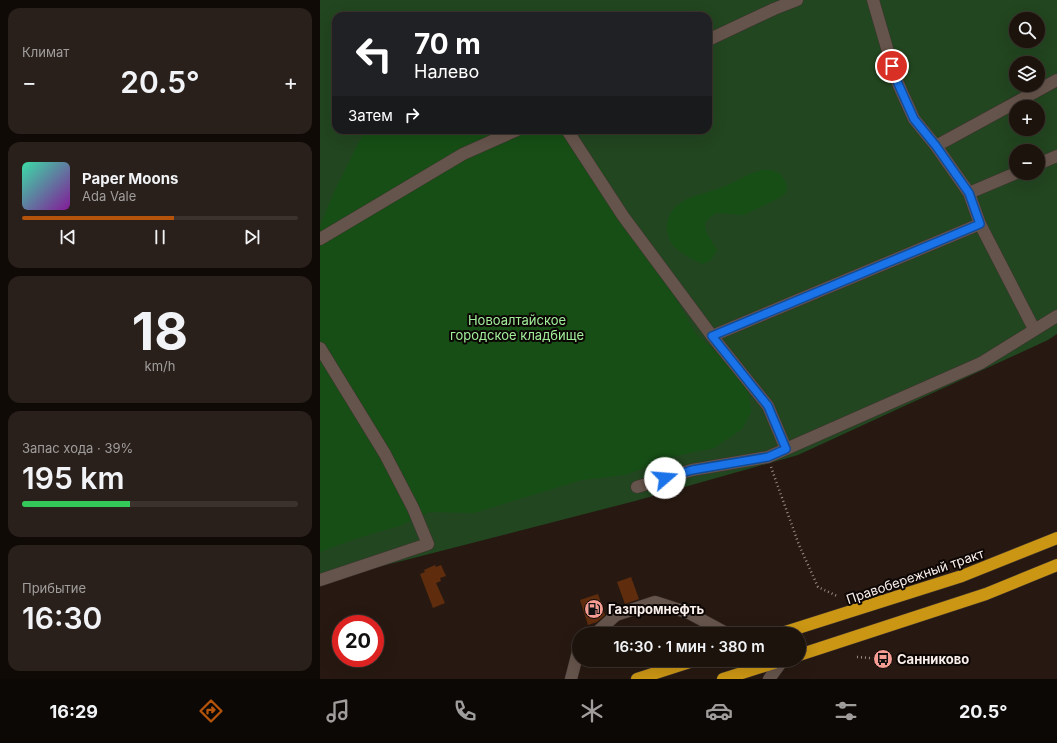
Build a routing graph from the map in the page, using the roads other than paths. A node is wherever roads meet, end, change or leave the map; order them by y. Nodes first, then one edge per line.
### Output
1 (797, 0) edge
2 (873, 0) edge
3 (712, 38) edge
4 (1057, 80) edge
5 (508, 134) edge
6 (570, 134) edge
7 (936, 146) junction
8 (1057, 156) edge
9 (1045, 161) edge
10 (1009, 176) edge
11 (969, 193) junction
12 (980, 224) junction
13 (320, 239) edge
14 (1057, 316) edge
15 (1034, 329) junction
16 (712, 336) junction
17 (320, 348) edge
18 (786, 449) junction
19 (637, 487) dead end
20 (1057, 538) edge
21 (1057, 565) edge
22 (320, 580) edge
23 (603, 627) edge
24 (715, 627) edge
25 (801, 627) edge
26 (806, 653) edge
27 (574, 667) edge
28 (674, 667) edge
29 (761, 667) edge
30 (777, 667) edge
31 (571, 679) edge
32 (637, 679) edge
33 (723, 679) edge
34 (768, 679) edge

1 - 3 street
2 - 7 street
4 - 7 street
5 - 13 street
6 - 16 street
7 - 11 street
8 - 9 street
10 - 11 street
11 - 12 street
12 - 15 street
12 - 16 street
14 - 15 street
15 - 18 street
16 - 18 street
17 - 22 street
18 - 19 street
20 - 25 highway, Правобережный тракт
21 - 26 highway
23 - 24 street
27 - 31 street
28 - 32 highway
29 - 33 highway
30 - 34 street

